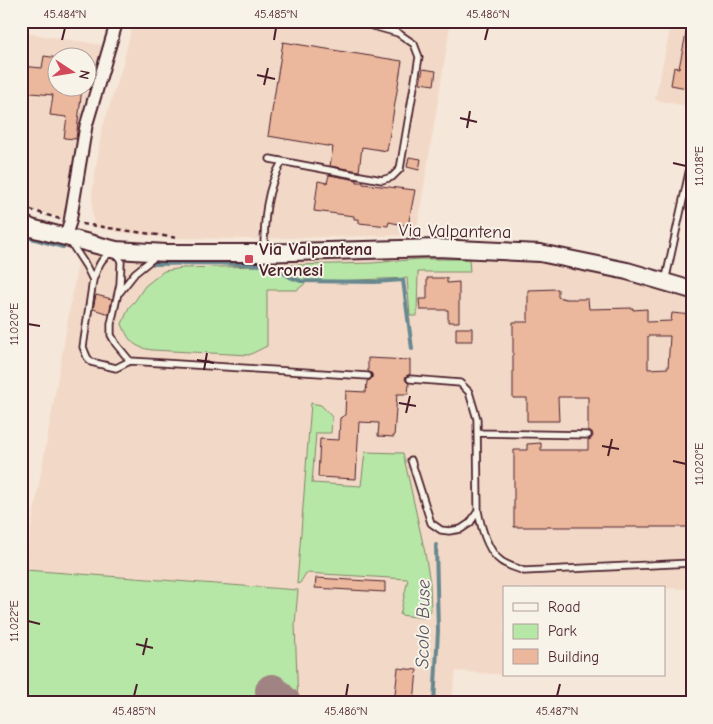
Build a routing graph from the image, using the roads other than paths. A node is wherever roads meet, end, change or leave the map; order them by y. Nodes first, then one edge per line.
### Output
1 (117, 21) edge
2 (355, 21) edge
3 (270, 159) dead end
4 (692, 159) edge
5 (282, 162) junction
6 (21, 223) edge
7 (66, 237) junction
8 (116, 250) junction
9 (166, 253) junction
10 (264, 253) junction
11 (93, 280) junction
12 (665, 282) junction
13 (692, 290) edge
14 (119, 293) junction
15 (130, 361) junction
16 (368, 376) dead end
17 (410, 379) dead end
18 (478, 433) junction
19 (588, 435) dead end
20 (411, 460) dead end
21 (478, 511) junction
22 (692, 563) edge

1 - 7 street
2 - 5 lane
3 - 5 lane
4 - 12 lane
5 - 10 lane
6 - 7 street, Via Valpantena
7 - 8 street, Via Valpantena
7 - 11 lane
8 - 9 street, Via Valpantena
8 - 11 lane
8 - 14 lane
9 - 10 street, Via Valpantena
9 - 14 lane
10 - 12 street, Via Valpantena
11 - 15 lane
12 - 13 street, Via Valpantena
14 - 15 lane
15 - 16 lane
17 - 18 lane
18 - 19 lane
18 - 21 lane
20 - 21 lane
21 - 22 lane

